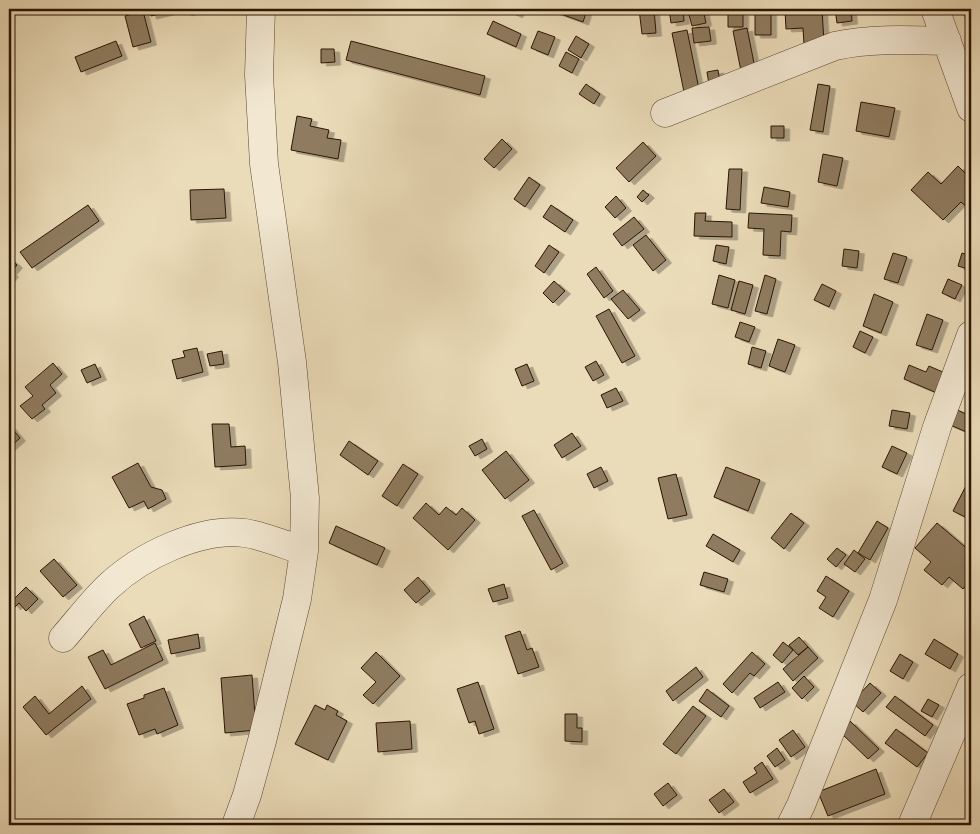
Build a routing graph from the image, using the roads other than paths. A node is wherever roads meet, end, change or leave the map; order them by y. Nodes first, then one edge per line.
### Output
1 (261, 9) edge
2 (935, 9) edge
3 (946, 41) junction
4 (971, 108) edge
5 (666, 113) dead end
6 (971, 335) edge
7 (304, 551) junction
8 (63, 638) dead end
9 (971, 687) edge
10 (236, 825) edge
11 (791, 825) edge
12 (912, 825) edge

1 - 7 street
2 - 3 street
3 - 4 street
3 - 5 street
6 - 11 street
7 - 8 street
7 - 10 street
9 - 12 street

